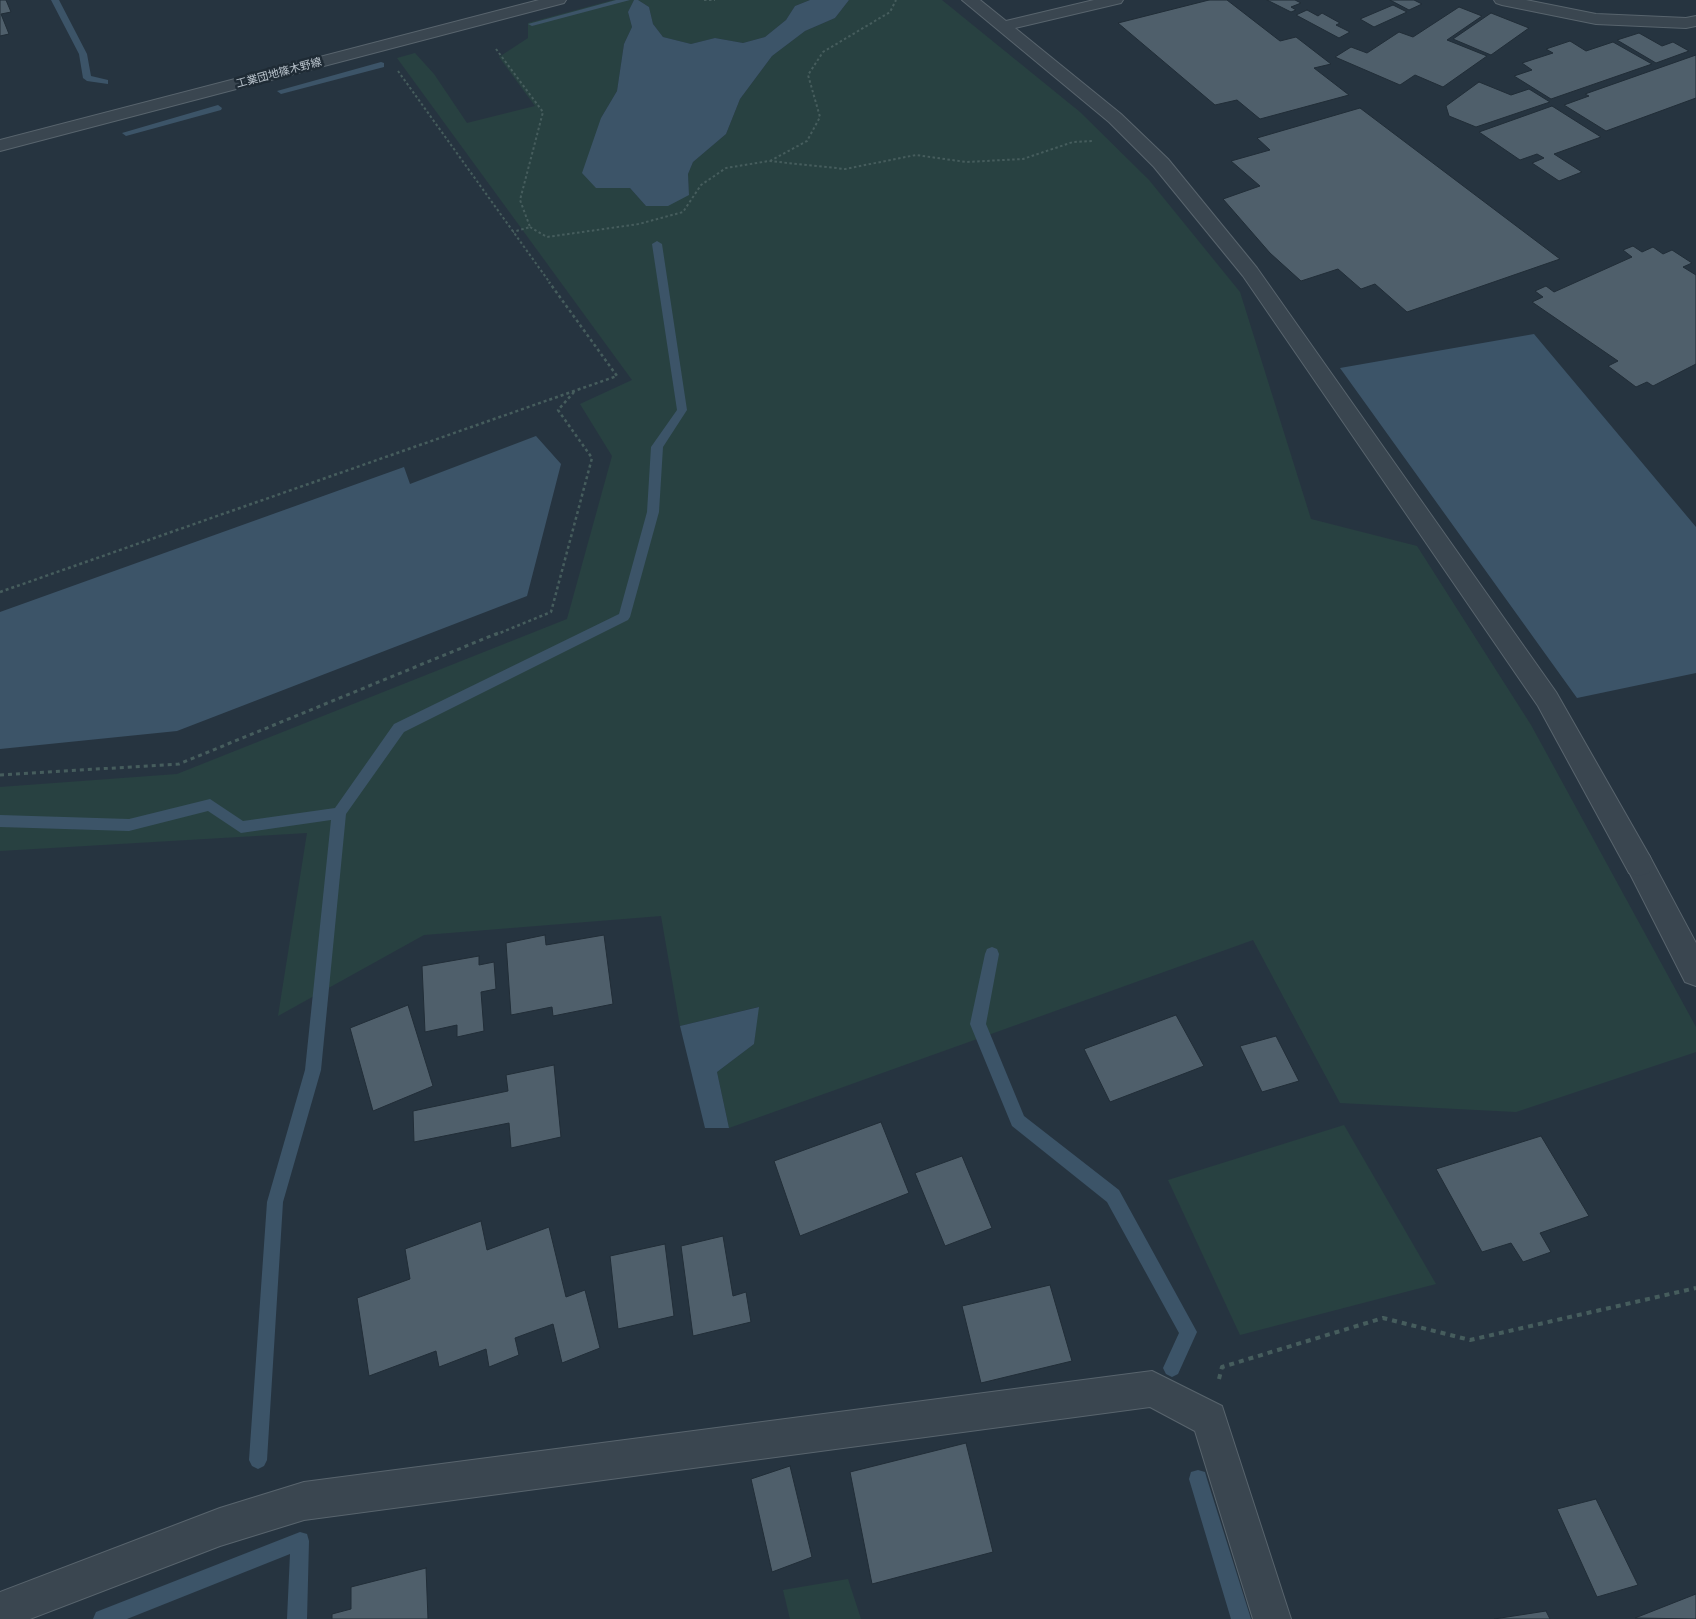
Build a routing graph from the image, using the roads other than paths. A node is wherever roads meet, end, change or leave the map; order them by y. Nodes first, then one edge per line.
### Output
1 (558, 0) edge
2 (970, 0) edge
3 (1115, 0) edge
4 (1502, 0) edge
5 (1696, 21) edge
6 (1004, 26) junction
7 (0, 146) edge
8 (1696, 972) edge
9 (0, 1610) edge
10 (1272, 1619) edge

1 - 7 street, 工業団地篠木野線
2 - 6 street
3 - 6 street
4 - 5 street
6 - 8 street
9 - 10 street

